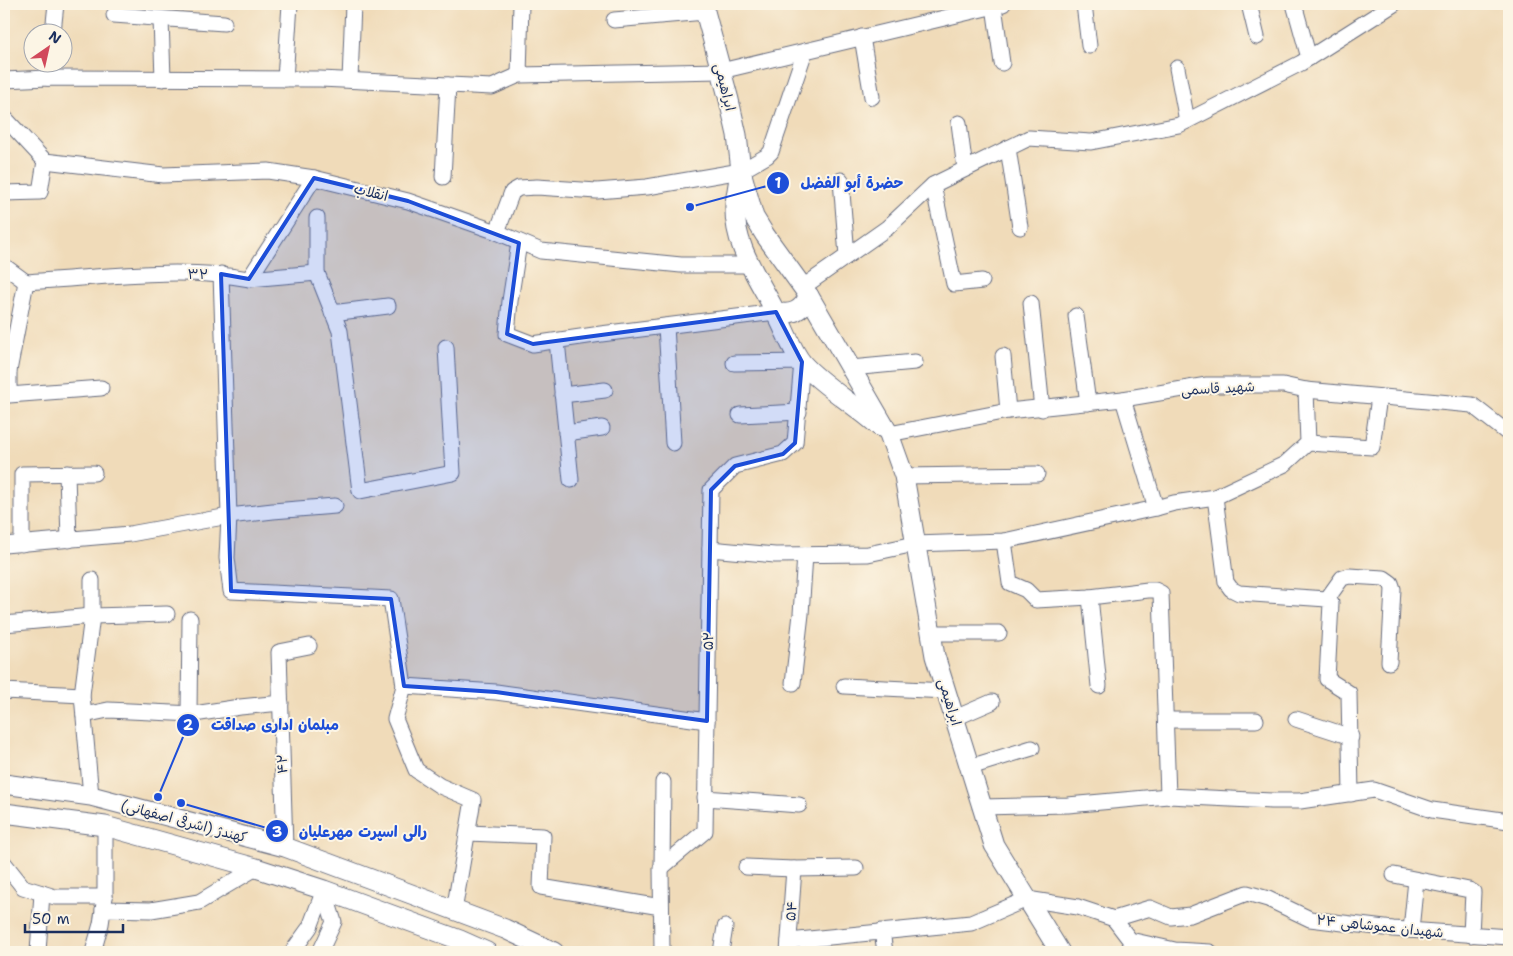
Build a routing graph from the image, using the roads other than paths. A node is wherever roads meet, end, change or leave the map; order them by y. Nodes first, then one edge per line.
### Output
1 (56, 4) edge
2 (290, 4) edge
3 (354, 4) edge
4 (521, 4) edge
5 (1084, 4) edge
6 (1249, 4) edge
7 (1294, 4) edge
8 (1394, 4) edge
9 (998, 5) edge
10 (704, 8) edge
11 (114, 15) dead end
12 (161, 19) junction
13 (614, 20) dead end
14 (54, 22) edge
15 (224, 24) dead end
16 (862, 37) junction
17 (1257, 37) dead end
18 (1090, 46) dead end
19 (806, 50) junction
20 (1309, 58) junction
21 (1002, 63) dead end
22 (1177, 68) dead end
23 (49, 72) edge
24 (721, 72) junction
25 (519, 75) junction
26 (48, 78) junction
27 (163, 79) junction
28 (285, 79) junction
29 (4, 80) edge
30 (350, 80) junction
31 (448, 85) junction
32 (872, 97) dead end
33 (4, 117) edge
34 (1187, 121) junction
35 (958, 122) dead end
36 (1008, 148) junction
37 (45, 161) junction
38 (965, 169) junction
39 (740, 171) junction
40 (444, 177) dead end
41 (314, 178) junction
42 (842, 180) dead end
43 (933, 184) junction
44 (4, 193) edge
45 (317, 218) dead end
46 (1020, 227) dead end
47 (497, 232) junction
48 (519, 243) junction
49 (847, 256) junction
50 (748, 265) junction
51 (4, 267) edge
52 (221, 274) junction
53 (317, 274) junction
54 (249, 279) junction
55 (982, 281) dead end
56 (26, 282) junction
57 (806, 292) junction
58 (1031, 303) dead end
59 (388, 306) dead end
60 (776, 312) junction
61 (332, 313) junction
62 (1076, 316) dead end
63 (666, 326) junction
64 (557, 340) junction
65 (446, 347) dead end
66 (1003, 356) dead end
67 (802, 362) junction
68 (915, 362) dead end
69 (734, 363) dead end
70 (851, 368) junction
71 (6, 371) edge
72 (101, 388) dead end
73 (605, 390) dead end
74 (1306, 390) junction
75 (562, 395) junction
76 (1379, 396) junction
77 (1123, 399) junction
78 (1088, 402) junction
79 (1042, 409) junction
80 (799, 412) junction
81 (1008, 412) junction
82 (740, 415) dead end
83 (602, 428) dead end
84 (566, 433) junction
85 (889, 434) junction
86 (1509, 434) edge
87 (673, 443) dead end
88 (1308, 443) junction
89 (94, 473) dead end
90 (67, 474) junction
91 (1037, 474) dead end
92 (904, 476) junction
93 (571, 480) dead end
94 (1215, 497) junction
95 (335, 506) dead end
96 (1156, 508) junction
97 (229, 516) junction
98 (69, 540) junction
99 (1004, 541) junction
100 (22, 544) junction
101 (915, 544) junction
102 (4, 545) edge
103 (710, 549) junction
104 (805, 555) junction
105 (92, 580) dead end
106 (1090, 597) junction
107 (1327, 599) junction
108 (167, 614) dead end
109 (92, 616) junction
110 (190, 619) dead end
111 (4, 624) edge
112 (931, 633) junction
113 (999, 633) dead end
114 (309, 646) dead end
115 (1389, 662) dead end
116 (793, 683) dead end
117 (404, 686) junction
118 (844, 686) dead end
119 (1099, 686) dead end
120 (4, 690) edge
121 (946, 691) junction
122 (82, 696) junction
123 (992, 702) dead end
124 (281, 703) junction
125 (189, 714) junction
126 (84, 716) junction
127 (954, 718) junction
128 (1296, 719) dead end
129 (707, 720) junction
130 (1166, 720) junction
131 (1256, 720) dead end
132 (1351, 736) junction
133 (1032, 748) dead end
134 (970, 767) junction
135 (663, 782) dead end
136 (4, 784) edge
137 (1351, 794) junction
138 (91, 796) junction
139 (1168, 796) junction
140 (705, 798) junction
141 (799, 805) dead end
142 (982, 807) junction
143 (4, 813) edge
144 (1509, 821) edge
145 (105, 826) junction
146 (468, 833) junction
147 (285, 847) junction
148 (4, 863) edge
149 (746, 867) dead end
150 (256, 868) junction
151 (662, 868) junction
152 (856, 868) dead end
153 (794, 869) junction
154 (1394, 875) dead end
155 (1416, 880) junction
156 (324, 890) junction
157 (42, 893) junction
158 (1027, 898) junction
159 (104, 903) junction
160 (662, 906) junction
161 (454, 911) junction
162 (1114, 919) junction
163 (725, 926) dead end
164 (1411, 930) junction
165 (882, 931) junction
166 (1471, 934) junction
167 (1509, 937) edge
168 (788, 946) edge
169 (466, 948) edge
170 (38, 952) edge
171 (93, 952) edge
172 (292, 952) edge
173 (320, 952) edge
174 (487, 952) edge
175 (554, 952) edge
176 (662, 952) edge
177 (721, 952) edge
178 (885, 952) edge
179 (1060, 952) edge
180 (1210, 952) edge

1 - 14 street
2 - 28 street
3 - 30 street
4 - 25 street
5 - 18 street
6 - 17 street
7 - 20 street
8 - 20 street
9 - 16 street
9 - 21 street
10 - 13 street
10 - 24 main road, ابراهیمی
11 - 12 street
12 - 15 street
12 - 27 street
16 - 19 street
16 - 32 street
19 - 24 street
19 - 39 street
20 - 34 street
22 - 34 street
23 - 26 street
24 - 25 street
24 - 39 main road, ابراهیمی
25 - 31 street
26 - 27 street
26 - 29 street
27 - 28 street
28 - 30 street
30 - 31 street
31 - 40 street
33 - 37 street
34 - 36 street
35 - 38 street
36 - 38 street
36 - 46 street
37 - 41 street, انقلاب
37 - 44 street
38 - 43 street
39 - 47 street
39 - 50 main road
39 - 57 main road, ابراهیمی
41 - 47 street, انقلاب
41 - 54 street
42 - 49 street
43 - 49 street
43 - 55 street
45 - 53 street
47 - 48 street, انقلاب
48 - 50 street, انقلاب
48 - 64 street
49 - 57 street
50 - 60 main road
51 - 56 street
52 - 54 street, ۳۲
52 - 56 street, ۳۲
52 - 97 street
53 - 54 street, ۳۲
53 - 61 street
56 - 71 street
57 - 60 main road
57 - 70 main road, ابراهیمی
58 - 79 street
59 - 61 street
60 - 63 street
60 - 67 main road
61 - 65 street
62 - 78 street
63 - 64 street
63 - 87 street
64 - 75 street
66 - 81 street
67 - 69 street
67 - 80 street, ۵۲
67 - 85 main road
68 - 70 street
70 - 85 main road, ابراهیمی
71 - 72 street
73 - 75 street
74 - 76 street, شهید قاسمی
74 - 77 street, شهید قاسمی
74 - 88 street
75 - 84 street
76 - 86 street, شهید قاسمی
76 - 88 street
77 - 78 street, شهید قاسمی
77 - 96 street
78 - 79 street, شهید قاسمی
79 - 81 street, شهید قاسمی
80 - 82 street
80 - 103 street, ۵۲
81 - 85 street, شهید قاسمی
83 - 84 street
84 - 93 street
85 - 92 main road, ابراهیمی
88 - 94 street
89 - 90 street
90 - 98 street
90 - 100 street
91 - 92 street
92 - 101 main road, ابراهیمی
94 - 96 street
94 - 107 street
95 - 97 street
96 - 99 street
97 - 98 street
97 - 117 street
98 - 100 street
99 - 101 street
99 - 106 street
100 - 102 street
101 - 104 street
101 - 112 main road, ابراهیمی
103 - 104 street
103 - 129 street, ۵۲
104 - 116 street
105 - 109 street
106 - 119 street
106 - 130 street
107 - 115 street
107 - 132 street
108 - 109 street
109 - 111 street
109 - 122 street
110 - 125 street
112 - 113 street
112 - 121 main road, ابراهیمی
114 - 124 street, ۴۲
117 - 129 street
117 - 146 street
118 - 121 street
120 - 122 street
121 - 127 main road, ابراهیمی
122 - 126 street
123 - 127 street
124 - 125 street
124 - 147 street, ۴۲
125 - 126 street
126 - 138 street
127 - 134 main road, ابراهیمی
128 - 132 street
129 - 140 street, ۵۲
130 - 131 street
130 - 139 street
132 - 137 street
133 - 134 street
134 - 142 main road, ابراهیمی
135 - 151 street
136 - 138 main road, کهندژ (اشرفی اصفهانی)
137 - 139 street
137 - 144 street
138 - 147 main road, کهندژ (اشرفی اصفهانی)
139 - 142 street
140 - 141 street
140 - 151 street, ۵۲
142 - 158 main road, ابراهیمی
143 - 145 main road, کهندژ (اشرفی اصفهانی)
145 - 150 main road, کهندژ (اشرفی اصفهانی)
145 - 159 street
146 - 160 street
146 - 161 street
147 - 161 main road, کهندژ (اشرفی اصفهانی)
148 - 157 street
149 - 153 street
150 - 156 main road, کهندژ (اشرفی اصفهانی)
150 - 159 street
151 - 160 street
152 - 153 street
153 - 168 street, ۵۴
154 - 155 street
155 - 164 street
155 - 166 street
156 - 169 main road, کهندژ (اشرفی اصفهانی)
156 - 172 street
156 - 173 street
157 - 159 street
157 - 170 street
158 - 162 street
158 - 165 street
158 - 179 main road, ابراهیمی
159 - 171 street
160 - 176 street
161 - 175 main road, کهندژ (اشرفی اصفهانی)
162 - 164 street, ۲۴ شهیدان عموشاهی
162 - 180 street
163 - 177 street
164 - 166 street, ۲۴ شهیدان عموشاهی
165 - 168 street
165 - 178 street
166 - 167 street, ۲۴ شهیدان عموشاهی
169 - 174 main road, کهندژ (اشرفی اصفهانی)

